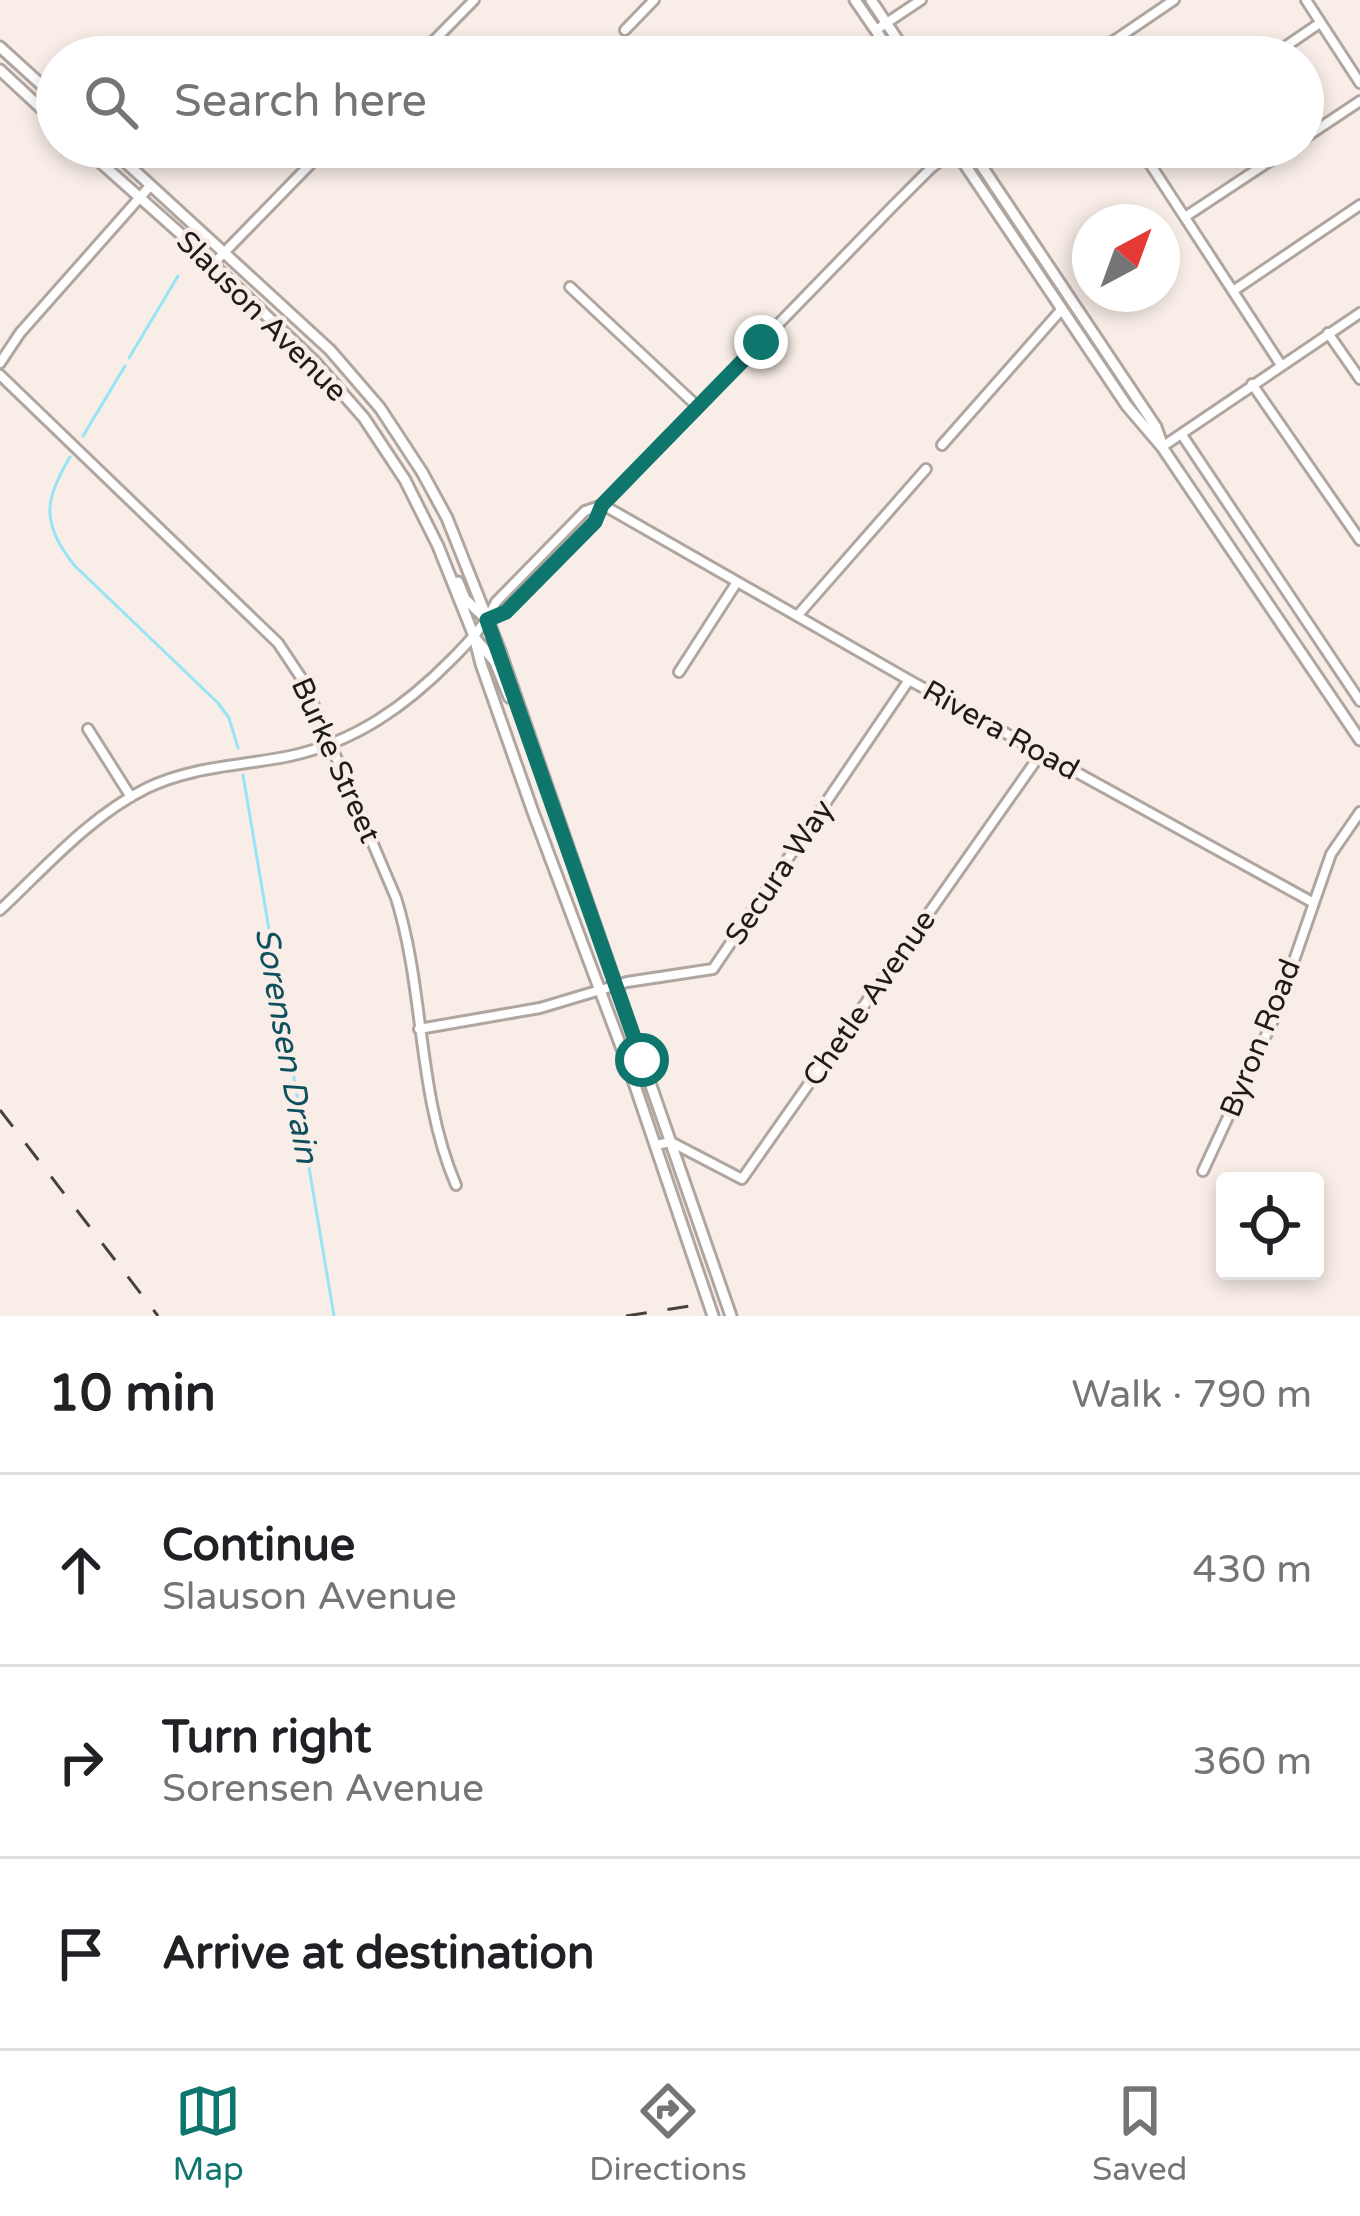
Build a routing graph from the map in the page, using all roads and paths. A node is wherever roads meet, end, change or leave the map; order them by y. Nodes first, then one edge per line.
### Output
1 (474, 0) edge
2 (654, 0) edge
3 (855, 0) edge
4 (871, 0) edge
5 (921, 0) edge
6 (1174, 0) edge
7 (1306, 0) edge
8 (1320, 23) junction
9 (881, 27) junction
10 (625, 30) dead end
11 (439, 36) edge
12 (885, 36) edge
13 (889, 36) edge
14 (1121, 36) edge
15 (1301, 36) edge
16 (0, 47) edge
17 (0, 70) edge
18 (36, 80) edge
19 (1360, 83) edge
20 (1360, 101) edge
21 (36, 103) edge
22 (1324, 125) edge
23 (106, 168) edge
24 (132, 168) edge
25 (307, 168) edge
26 (933, 168) edge
27 (968, 168) edge
28 (983, 168) edge
29 (1153, 168) edge
30 (1260, 168) edge
31 (150, 185) junction
32 (139, 198) junction
33 (1360, 205) edge
34 (1185, 218) junction
35 (223, 254) junction
36 (213, 264) junction
37 (570, 287) dead end
38 (1233, 291) junction
39 (1062, 309) junction
40 (1360, 313) edge
41 (1328, 333) junction
42 (0, 363) edge
43 (1281, 365) junction
44 (0, 375) edge
45 (1360, 379) edge
46 (1252, 384) junction
47 (698, 407) junction
48 (1182, 435) junction
49 (942, 446) dead end
50 (1162, 446) junction
51 (926, 469) dead end
52 (602, 505) junction
53 (433, 535) junction
54 (1360, 539) edge
55 (737, 582) junction
56 (797, 616) junction
57 (487, 620) junction
58 (474, 637) junction
59 (679, 672) dead end
60 (909, 680) junction
61 (1360, 701) edge
62 (519, 710) junction
63 (88, 729) dead end
64 (1360, 740) edge
65 (332, 745) junction
66 (1042, 752) junction
67 (131, 797) junction
68 (1360, 812) edge
69 (1312, 902) junction
70 (0, 910) edge
71 (614, 984) junction
72 (600, 989) junction
73 (419, 1029) junction
74 (671, 1142) junction
75 (655, 1145) junction
76 (1203, 1171) dead end
77 (455, 1185) dead end
78 (712, 1316) edge
79 (731, 1316) edge

1 - 11 street
2 - 10 street
3 - 9 main road
4 - 9 main road
5 - 9 street
6 - 14 street
7 - 8 street
8 - 15 street
8 - 19 street
9 - 12 main road
9 - 13 main road
16 - 18 main road
17 - 21 main road
20 - 22 street
23 - 32 main road, Slauson Avenue
24 - 31 main road, Slauson Avenue
25 - 35 street
26 - 47 street
27 - 39 main road
28 - 50 main road
29 - 34 street
30 - 34 street
31 - 32 street
31 - 35 main road, Slauson Avenue
32 - 36 main road, Slauson Avenue
32 - 42 street
33 - 38 street
34 - 38 street
35 - 36 street
35 - 57 main road, Slauson Avenue
36 - 53 main road, Slauson Avenue
37 - 47 street
38 - 43 street
39 - 49 street
39 - 50 main road
40 - 41 street
41 - 43 street
41 - 45 street
43 - 46 street
44 - 65 street, Burke Street
46 - 48 street
46 - 54 street
47 - 52 street
48 - 50 street
48 - 61 street
50 - 64 main road
51 - 56 street
52 - 55 street, Rivera Road
52 - 57 street
52 - 57 street
53 - 57 main road
53 - 58 main road, Slauson Avenue
55 - 56 street, Rivera Road
55 - 59 street
56 - 60 street, Rivera Road
57 - 58 street
57 - 62 main road, Slauson Avenue
58 - 62 main road
58 - 65 street
58 - 72 main road, Slauson Avenue
60 - 66 street, Rivera Road
60 - 71 street, Secura Way
62 - 71 main road, Slauson Avenue
63 - 67 street
65 - 67 street
65 - 73 street, Burke Street
66 - 69 street, Rivera Road
66 - 74 street, Chetle Avenue
67 - 70 street
68 - 69 street
69 - 76 street, Byron Road
71 - 72 street, Secura Way
71 - 74 main road, Slauson Avenue
72 - 73 street, Secura Way
72 - 75 main road, Slauson Avenue
73 - 77 street, Burke Street
74 - 75 street
74 - 79 main road, Slauson Avenue
75 - 78 main road, Slauson Avenue

